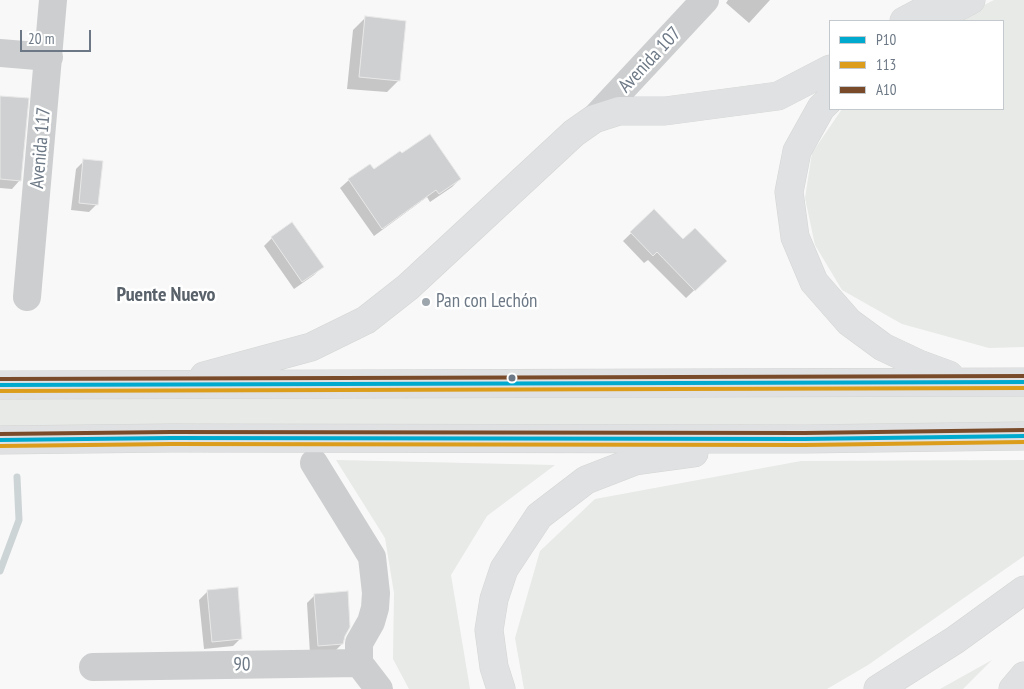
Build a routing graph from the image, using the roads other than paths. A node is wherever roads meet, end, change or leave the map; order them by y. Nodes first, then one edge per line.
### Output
1 (53, 0) edge
2 (705, 0) edge
3 (944, 0) edge
4 (971, 0) edge
5 (906, 20) edge
6 (933, 20) edge
7 (0, 53) edge
8 (49, 57) junction
9 (829, 70) edge
10 (829, 101) edge
11 (594, 119) junction
12 (27, 297) dead end
13 (965, 381) junction
14 (1024, 382) edge
15 (0, 386) edge
16 (165, 386) junction
17 (1024, 436) edge
18 (804, 439) junction
19 (0, 440) edge
20 (314, 463) dead end
21 (1024, 590) edge
22 (359, 663) junction
23 (93, 667) dead end
24 (1024, 676) edge
25 (379, 689) edge
26 (501, 689) edge
27 (878, 689) edge
28 (1013, 689) edge

1 - 8 street, Avenida 117
2 - 11 street, Avenida 107
3 - 5 highway
4 - 6 highway
7 - 8 street
8 - 12 street, Avenida 117
9 - 11 highway
10 - 13 highway
11 - 16 highway
13 - 14 highway
13 - 16 highway
15 - 16 highway
17 - 18 highway
18 - 19 highway
18 - 26 highway
20 - 22 street
21 - 27 highway
22 - 23 street, 90
22 - 25 street
24 - 28 highway

